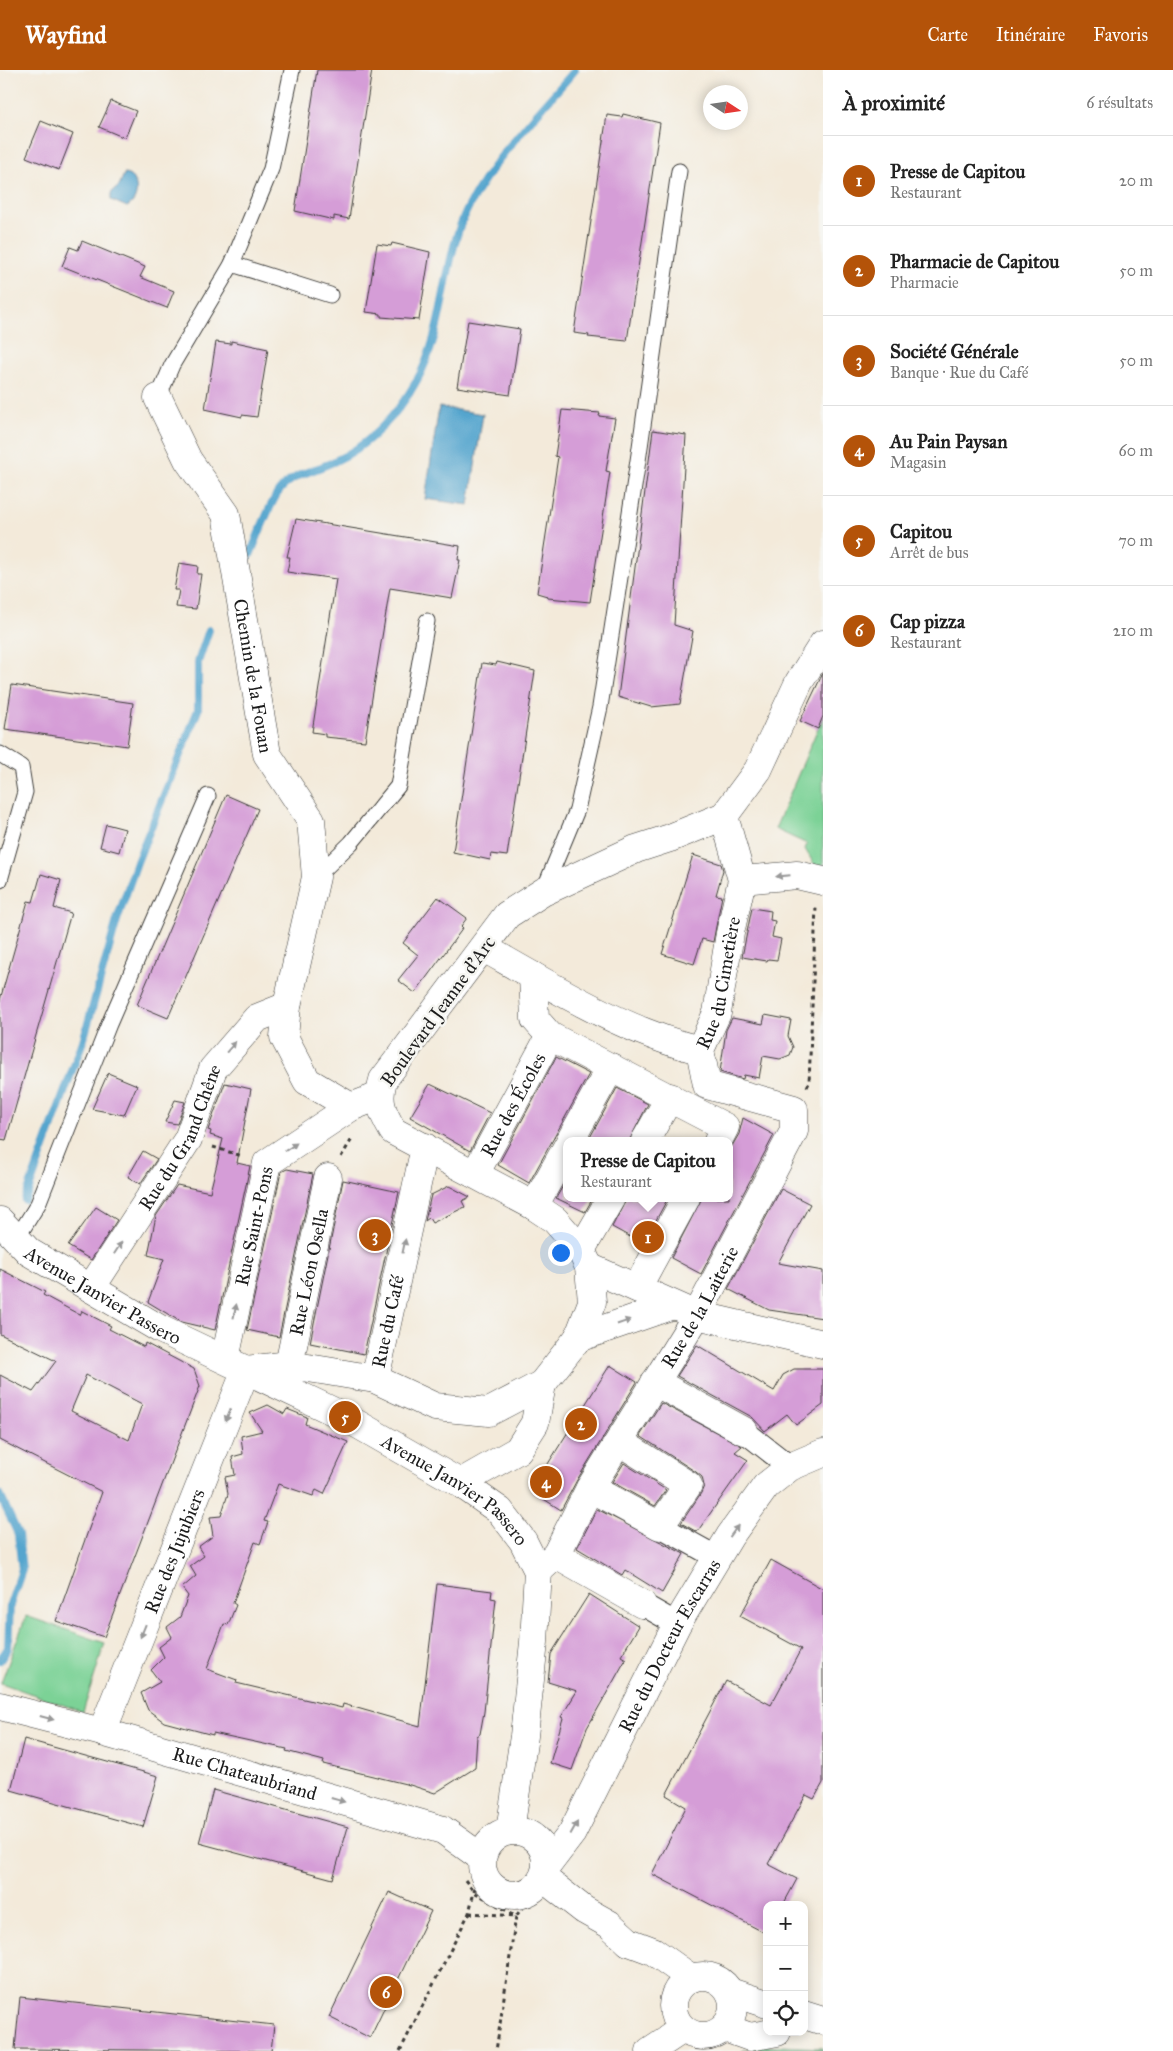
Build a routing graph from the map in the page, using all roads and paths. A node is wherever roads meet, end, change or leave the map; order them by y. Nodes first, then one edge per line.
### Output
1 (292, 70) edge
2 (679, 171) dead end
3 (232, 264) junction
4 (330, 296) dead end
5 (158, 398) joint
6 (427, 621) dead end
7 (823, 644) edge
8 (0, 754) edge
9 (208, 796) dead end
10 (724, 816) junction
11 (316, 877) junction
12 (0, 880) edge
13 (742, 880) junction
14 (820, 880) edge
15 (543, 892) junction
16 (484, 948) junction
17 (533, 976) junction
18 (287, 1006) junction
19 (550, 1036) junction
20 (700, 1050) junction
21 (611, 1066) junction
22 (379, 1096) junction
23 (670, 1097) junction
24 (351, 1107) junction
25 (794, 1109) junction
26 (721, 1134) edge
27 (572, 1137) edge
28 (647, 1137) edge
29 (188, 1139) junction
30 (425, 1147) junction
31 (563, 1154) edge
32 (267, 1163) junction
33 (475, 1174) junction
34 (328, 1178) dead end
35 (609, 1202) edge
36 (684, 1202) edge
37 (534, 1206) junction
38 (8, 1230) edge
39 (585, 1259) junction
40 (91, 1288) junction
41 (637, 1288) junction
42 (685, 1310) junction
43 (578, 1338) junction
44 (823, 1344) edge
45 (236, 1364) junction
46 (289, 1365) junction
47 (375, 1379) junction
48 (655, 1382) junction
49 (542, 1384) junction
50 (744, 1431) joint
51 (620, 1442) junction
52 (823, 1453) edge
53 (790, 1467) junction
54 (460, 1483) junction
55 (590, 1488) junction
56 (660, 1526) junction
57 (716, 1558) junction
58 (547, 1563) junction
59 (642, 1604) joint
60 (677, 1624) junction
61 (0, 1706) edge
62 (102, 1732) junction
63 (510, 1831) junction
64 (472, 1867) junction
65 (545, 1873) junction
66 (474, 1892) junction
67 (469, 1913) junction
68 (516, 1916) junction
69 (691, 1978) junction
70 (730, 1992) junction
71 (763, 2003) edge
72 (808, 2016) edge
73 (823, 2021) edge
74 (725, 2028) junction
75 (683, 2029) junction
76 (808, 2031) edge
77 (823, 2032) edge
78 (763, 2035) edge
79 (400, 2051) edge
80 (496, 2051) edge
81 (650, 2051) edge

1 - 3 lane
2 - 15 lane
3 - 4 lane
3 - 5 lane
5 - 11 street, Chemin de la Fouan
6 - 11 lane
7 - 10 street
8 - 12 lane
9 - 38 lane
10 - 13 street
10 - 15 street, Boulevard Jeanne d'Arc
11 - 18 street, Chemin de la Fouan
14 -> 13 street
13 - 20 street, Rue du Cimetière
14 - 25 path
15 - 16 street, Boulevard Jeanne d'Arc
16 - 17 street
16 - 22 street, Boulevard Jeanne d'Arc
17 - 19 street
17 - 20 street
18 - 24 street, Chemin de la Fouan
29 -> 18 street, Rue du Grand Chêne
19 - 21 street
19 - 33 street, Rue des Écoles
20 - 25 street, Rue du Cimetière
21 - 23 street
21 - 27 street
22 - 24 street
22 - 30 street, Boulevard Jeanne d'Arc
23 - 26 street
23 - 28 street
32 -> 24 street, Rue Saint-Pons
25 - 42 street, Rue de la Laiterie
29 - 32 path
40 -> 29 street, Rue du Grand Chêne
30 - 33 street, Boulevard Jeanne d'Arc
47 -> 30 street, Rue du Café
31 - 37 street
45 -> 32 street, Rue Saint-Pons
33 - 37 street, Boulevard Jeanne d'Arc
34 - 46 street, Rue Léon Osella
35 - 39 street
36 - 41 street
37 - 39 street, Boulevard Jeanne d'Arc
38 - 40 street, Avenue Janvier Passero
39 - 41 street
39 - 43 street
40 - 45 street, Avenue Janvier Passero
41 - 42 street
43 -> 42 street
42 - 44 street
42 - 48 street, Rue de la Laiterie
43 - 49 street
45 - 46 street
45 - 54 street, Avenue Janvier Passero
45 -> 62 street, Rue des Jujubiers
46 - 47 street
47 - 49 street
48 - 50 street
48 - 51 street, Rue de la Laiterie
49 - 54 street
50 - 53 street
51 - 55 street, Rue de la Laiterie
51 - 56 street
52 - 53 street, Rue du Docteur Escarras
57 -> 53 street, Rue du Docteur Escarras
54 - 58 street, Avenue Janvier Passero
55 - 56 street
55 - 58 street, Rue de la Laiterie
56 - 57 street
57 - 60 street, Rue du Docteur Escarras
58 - 59 street
58 - 63 street, Avenue Janvier Passero
59 - 60 street
65 -> 60 street, Rue du Docteur Escarras
61 -> 62 street, Rue Chateaubriand
62 -> 64 street, Rue Chateaubriand
63 - 64 street
63 - 65 street
64 - 65 street
64 - 66 path
64 - 66 path
65 - 68 path
65 - 69 street
66 - 67 path
66 - 68 path
67 - 68 path
67 - 79 path
68 - 80 path
69 - 70 street
69 - 75 street
70 - 71 street
70 - 74 street
72 - 73 street
74 - 75 street
74 - 78 street
75 - 81 street
76 - 77 street

